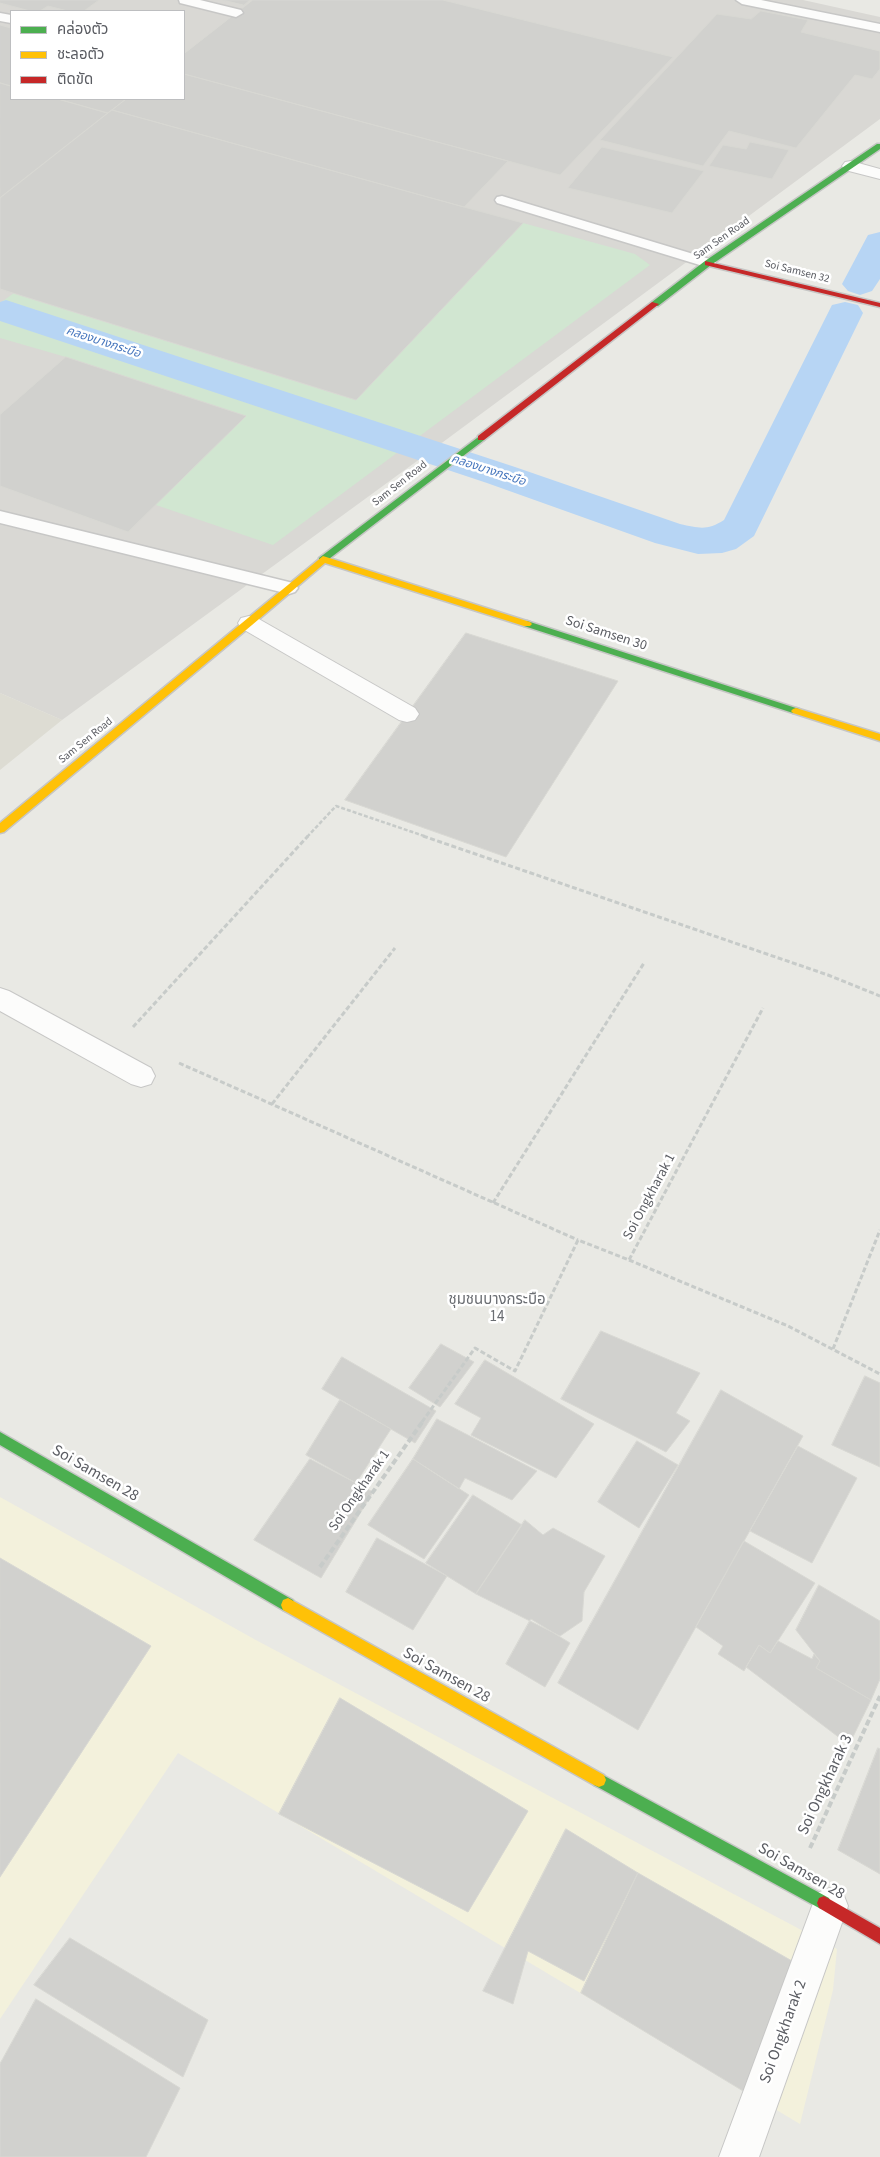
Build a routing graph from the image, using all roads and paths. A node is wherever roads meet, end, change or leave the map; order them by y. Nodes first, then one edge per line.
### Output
1 (186, 0) edge
2 (742, 0) edge
3 (236, 13) dead end
4 (880, 28) edge
5 (880, 146) edge
6 (851, 166) junction
7 (880, 174) edge
8 (502, 200) dead end
9 (708, 263) junction
10 (880, 305) edge
11 (0, 517) edge
12 (323, 559) junction
13 (289, 588) junction
14 (249, 623) junction
15 (407, 714) dead end
16 (880, 738) edge
17 (0, 828) edge
18 (395, 948) dead end
19 (644, 963) dead end
20 (880, 996) edge
21 (0, 998) edge
22 (763, 1008) dead end
23 (129, 1030) dead end
24 (175, 1061) dead end
25 (141, 1076) dead end
26 (272, 1104) junction
27 (494, 1203) junction
28 (880, 1230) edge
29 (578, 1240) junction
30 (629, 1260) junction
31 (833, 1349) junction
32 (880, 1374) edge
33 (0, 1438) edge
34 (320, 1567) dead end
35 (880, 1696) edge
36 (793, 1884) junction
37 (830, 1906) junction
38 (880, 1936) edge
39 (739, 2157) edge

1 - 3 lane
2 - 4 lane
5 - 6 main road, Sam Sen Road
6 - 7 street
6 - 9 main road, Sam Sen Road
8 - 9 lane
9 - 10 main road, Soi Samsen 32
9 - 12 main road, Sam Sen Road
11 - 13 lane
12 - 13 main road, Sam Sen Road
12 - 16 main road, Soi Samsen 30
13 - 14 main road, Sam Sen Road
14 - 15 street
14 - 17 main road, Sam Sen Road
18 - 26 path
19 - 27 path
20 - 23 path
21 - 25 street
22 - 30 path, Soi Ongkharak 1
24 - 26 path
26 - 27 path
27 - 29 path
28 - 31 path
29 - 30 path, Soi Ongkharak 1
29 - 34 path, Soi Ongkharak 1
30 - 31 path
31 - 32 path
33 - 36 main road, Soi Samsen 28
35 - 36 path, Soi Ongkharak 3
36 - 37 main road, Soi Samsen 28
37 - 38 main road, Soi Samsen 28
37 - 39 street, Soi Ongkharak 2

